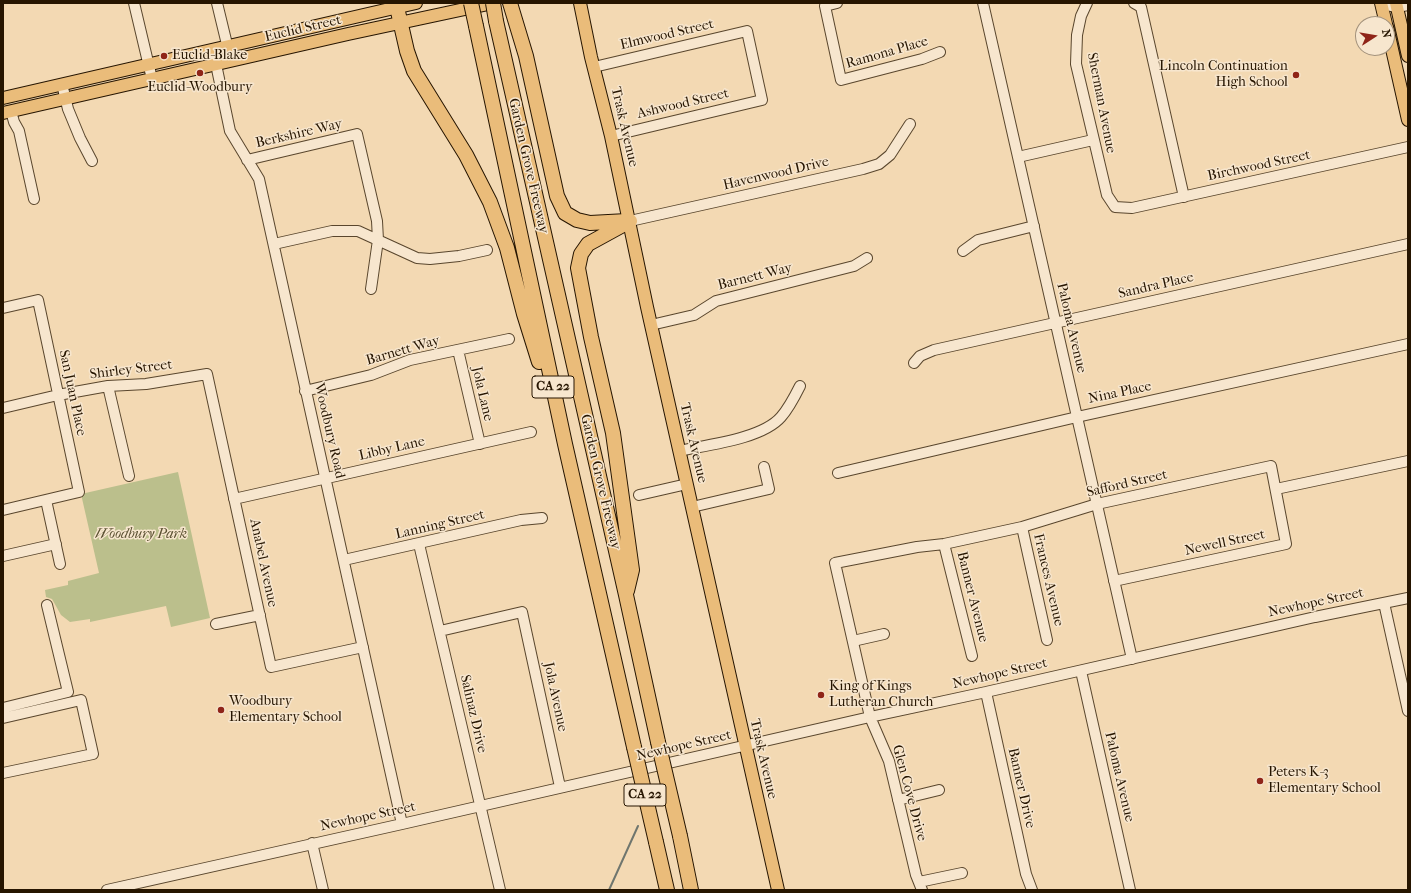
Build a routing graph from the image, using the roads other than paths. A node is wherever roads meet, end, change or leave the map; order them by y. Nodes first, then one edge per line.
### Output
1 (134, 3) edge
2 (217, 3) edge
3 (416, 3) edge
4 (471, 3) edge
5 (493, 3) edge
6 (510, 3) edge
7 (580, 3) edge
8 (837, 3) edge
9 (983, 3) edge
10 (1087, 3) edge
11 (1134, 3) edge
12 (1382, 3) edge
13 (396, 5) edge
14 (1400, 5) edge
15 (1384, 16) edge
16 (400, 23) junction
17 (311, 28) junction
18 (314, 42) junction
19 (228, 47) junction
20 (213, 50) junction
21 (940, 52) dead end
22 (1394, 56) edge
23 (1408, 56) edge
24 (231, 61) junction
25 (216, 64) junction
26 (149, 65) junction
27 (594, 67) junction
28 (152, 79) junction
29 (62, 84) junction
30 (3, 98) edge
31 (66, 98) junction
32 (762, 100) joint
33 (7, 112) edge
34 (1407, 114) edge
35 (910, 124) dead end
36 (611, 136) junction
37 (1093, 140) junction
38 (1408, 147) edge
39 (1018, 158) junction
40 (248, 160) junction
41 (92, 161) dead end
42 (1184, 196) junction
43 (34, 199) dead end
44 (1115, 207) joint
45 (630, 221) junction
46 (1034, 226) junction
47 (378, 240) junction
48 (274, 244) junction
49 (1408, 244) edge
50 (487, 250) dead end
51 (963, 251) dead end
52 (867, 258) dead end
53 (371, 289) dead end
54 (3, 308) edge
55 (1056, 323) junction
56 (651, 325) junction
57 (509, 339) dead end
58 (1408, 344) edge
59 (458, 350) junction
60 (914, 363) dead end
61 (207, 374) joint
62 (108, 386) junction
63 (800, 386) dead end
64 (305, 391) junction
65 (58, 395) junction
66 (3, 408) edge
67 (1077, 417) junction
68 (531, 432) dead end
69 (480, 444) junction
70 (565, 444) junction
71 (679, 451) junction
72 (1408, 461) edge
73 (764, 467) dead end
74 (838, 473) dead end
75 (128, 476) dead end
76 (325, 479) junction
77 (687, 484) junction
78 (1276, 489) junction
79 (639, 495) dead end
80 (234, 499) junction
81 (46, 500) junction
82 (1097, 504) junction
83 (692, 507) junction
84 (3, 510) edge
85 (542, 518) dead end
86 (1022, 527) junction
87 (56, 544) junction
88 (419, 544) junction
89 (944, 544) junction
90 (3, 556) edge
91 (344, 560) junction
92 (835, 563) joint
93 (60, 564) dead end
94 (1114, 581) junction
95 (626, 595) junction
96 (1408, 598) edge
97 (1384, 603) junction
98 (47, 605) dead end
99 (260, 615) junction
100 (216, 624) dead end
101 (440, 631) junction
102 (884, 634) dead end
103 (1047, 640) dead end
104 (853, 641) junction
105 (363, 646) junction
106 (972, 656) dead end
107 (1132, 659) junction
108 (1081, 671) junction
109 (986, 692) junction
110 (3, 708) edge
111 (1408, 711) edge
112 (870, 717) junction
113 (3, 718) edge
114 (745, 746) junction
115 (3, 773) edge
116 (560, 787) junction
117 (939, 790) dead end
118 (898, 800) junction
119 (480, 806) junction
120 (402, 824) junction
121 (312, 843) junction
122 (962, 873) dead end
123 (920, 886) edge
124 (107, 890) edge
125 (323, 890) edge
126 (500, 890) edge
127 (667, 890) edge
128 (692, 890) edge
129 (778, 890) edge
130 (1032, 890) edge
131 (1130, 890) edge

1 - 26 street
2 - 19 street
3 - 13 main road, Euclid Street
4 - 70 highway, Garden Grove Freeway / CA 22, bridge
5 - 16 main road, Euclid Street
5 - 95 highway, Garden Grove Freeway / CA 22, bridge
6 - 45 highway
7 - 27 main road, Trask Avenue
8 - 21 street, Ramona Place
9 - 39 street, Paloma Avenue
10 - 37 street, Sherman Avenue
11 - 42 street
12 - 14 street
12 - 15 main road
13 - 16 highway
13 - 17 main road, Euclid Street
14 - 23 main road
16 - 18 main road, Euclid Street
16 - 70 highway
17 - 18 main road
17 - 19 main road, Euclid Street
18 - 24 main road, Euclid Street
19 - 20 main road, Euclid Street
19 - 24 street
20 - 25 street, Woodbury Road
20 - 26 main road, Euclid Street
22 - 34 main road
24 - 25 main road, Euclid Street
25 - 28 main road, Euclid Street
25 - 40 street, Woodbury Road
26 - 28 street
26 - 29 main road, Euclid Street
27 - 32 street, Elmwood Street
27 - 36 main road, Trask Avenue
28 - 31 main road, Euclid Street
29 - 30 main road, Euclid Street
29 - 31 street
31 - 33 main road, Euclid Street
31 - 41 street
32 - 36 street, Ashwood Street
33 - 43 street
35 - 45 street, Havenwood Drive
36 - 45 main road, Trask Avenue
37 - 39 street
37 - 44 street, Sherman Avenue
38 - 42 street, Birchwood Street
39 - 46 street, Paloma Avenue
40 - 47 street, Berkshire Way
40 - 48 street, Woodbury Road
42 - 44 street, Birchwood Street
45 - 56 main road, Trask Avenue
45 - 95 highway
46 - 51 street
46 - 55 street, Paloma Avenue
47 - 48 street
47 - 50 street
47 - 53 street
48 - 64 street, Woodbury Road
49 - 55 street, Sandra Place
52 - 56 street, Barnett Way
54 - 65 street, San Juan Place
55 - 60 street, Sandra Place
55 - 67 street, Paloma Avenue
56 - 71 main road, Trask Avenue
57 - 59 street, Barnett Way
58 - 67 street, Nina Place
59 - 64 street, Barnett Way
59 - 69 street, Jola Lane
61 - 62 street, Shirley Street
61 - 80 street, Anabel Avenue
62 - 65 street, Shirley Street
62 - 75 street
63 - 71 street
64 - 76 street, Woodbury Road
65 - 66 street, Shirley Street
65 - 81 street, San Juan Place
67 - 74 street, Nina Place
67 - 82 street, Paloma Avenue
68 - 69 street, Libby Lane
69 - 76 street, Libby Lane
70 - 127 highway, Garden Grove Freeway / CA 22, bridge
71 - 77 main road, Trask Avenue
72 - 78 street
73 - 83 street
76 - 80 street, Libby Lane
76 - 91 street, Woodbury Road
77 - 79 street
77 - 83 main road, Trask Avenue
78 - 82 street, Safford Street
78 - 94 street, Newell Street
80 - 99 street, Anabel Avenue
81 - 84 street
81 - 87 street
82 - 86 street, Safford Street
82 - 94 street, Paloma Avenue
83 - 114 main road, Trask Avenue
85 - 88 street, Lanning Street
86 - 89 street, Safford Street
86 - 103 street, Frances Avenue
87 - 90 street
87 - 93 street
88 - 91 street, Lanning Street
88 - 101 street, Salinaz Drive
89 - 92 street, Safford Street
89 - 106 street, Banner Avenue
91 - 105 street, Woodbury Road
92 - 104 street, Glen Cove Drive
94 - 107 street, Paloma Avenue
95 - 128 highway, Garden Grove Freeway / CA 22, bridge
96 - 97 street, Newhope Street
97 - 107 street, Newhope Street
97 - 111 street
98 - 110 street
99 - 100 street
99 - 105 street, Anabel Avenue
101 - 116 street, Jola Avenue
101 - 119 street, Salinaz Drive
102 - 104 street
104 - 112 street, Glen Cove Drive
105 - 120 street, Woodbury Road
107 - 108 street, Newhope Street
108 - 109 street, Newhope Street
108 - 131 street, Paloma Avenue
109 - 112 street, Newhope Street
109 - 130 street, Banner Drive
112 - 114 street, Newhope Street
112 - 118 street, Glen Cove Drive
113 - 115 street
114 - 116 street, Newhope Street
114 - 129 main road, Trask Avenue
116 - 119 street, Newhope Street
117 - 118 street
118 - 123 street, Glen Cove Drive
119 - 120 street, Newhope Street
119 - 126 street, Salinaz Drive
120 - 121 street, Newhope Street
121 - 124 street, Newhope Street
121 - 125 street
122 - 123 street

